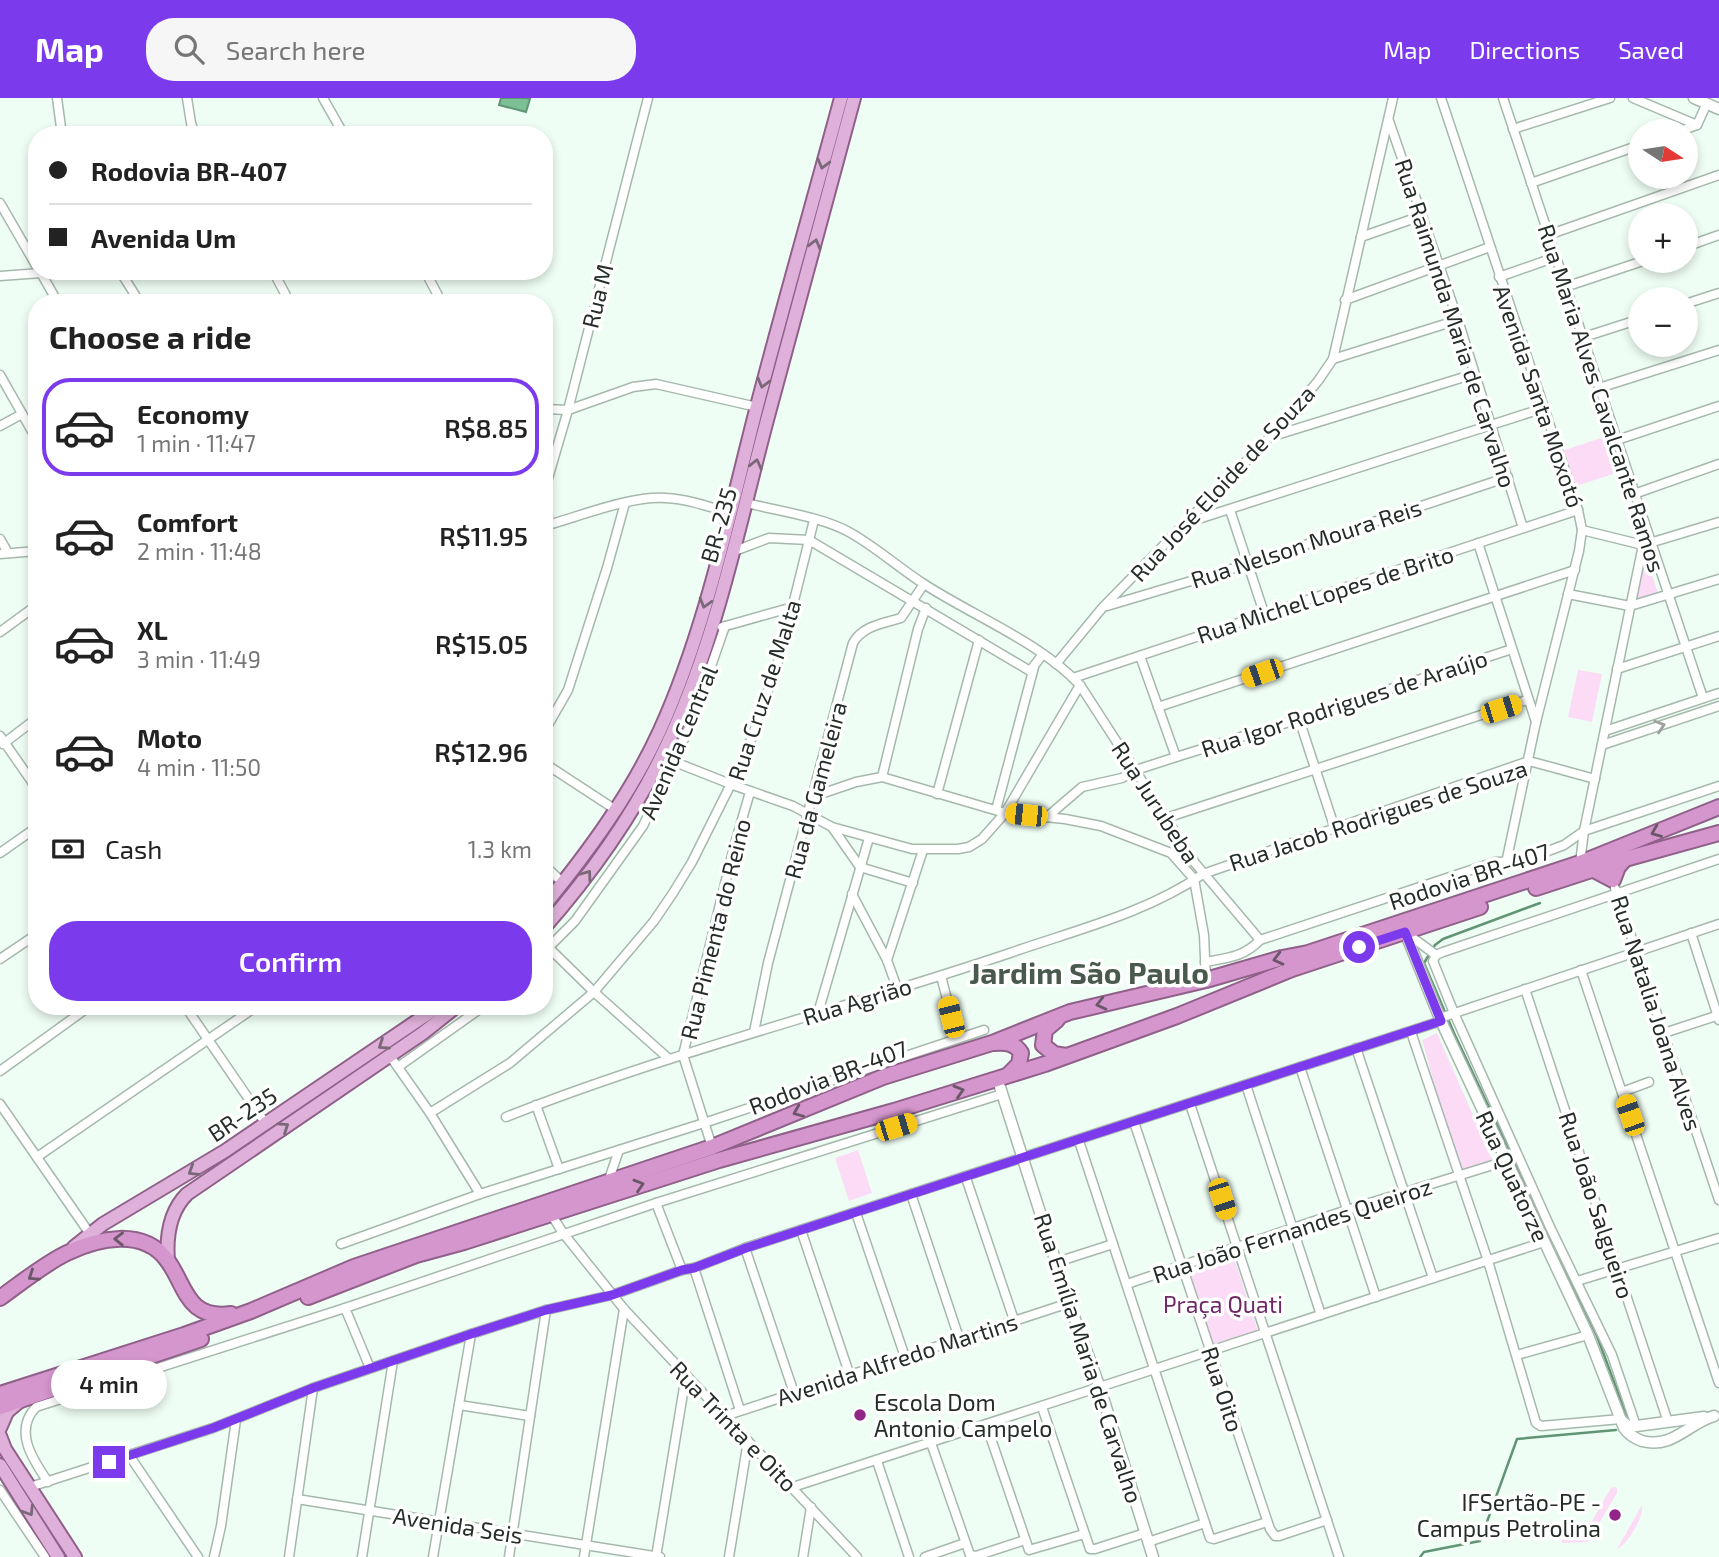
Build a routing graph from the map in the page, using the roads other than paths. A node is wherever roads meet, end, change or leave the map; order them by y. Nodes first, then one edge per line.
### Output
1 (57, 98) edge
2 (187, 98) edge
3 (323, 98) edge
4 (648, 98) edge
5 (841, 98) edge
6 (854, 98) edge
7 (1393, 98) edge
8 (1441, 98) edge
9 (1503, 98) edge
10 (1610, 98) edge
11 (1633, 98) edge
12 (1694, 98) edge
13 (1707, 103) junction
14 (1719, 108) edge
15 (1388, 118) junction
16 (1683, 119) edge
17 (1698, 123) edge
18 (61, 126) edge
19 (192, 126) edge
20 (339, 126) edge
21 (1513, 129) junction
22 (1628, 149) edge
23 (1719, 176) edge
24 (1531, 183) junction
25 (0, 203) edge
26 (1421, 216) junction
27 (1548, 235) junction
28 (1719, 236) edge
29 (1361, 237) junction
30 (1698, 243) edge
31 (1490, 247) junction
32 (28, 251) edge
33 (1556, 257) junction
34 (1439, 265) junction
35 (1628, 266) edge
36 (28, 272) edge
37 (0, 276) edge
38 (1499, 277) junction
39 (1565, 287) junction
40 (1719, 293) edge
41 (1345, 300) junction
42 (1698, 300) edge
43 (1458, 320) junction
44 (1628, 323) edge
45 (1581, 338) junction
46 (1719, 350) edge
47 (1333, 359) junction
48 (1474, 373) junction
49 (0, 375) edge
50 (1599, 388) junction
51 (757, 407) junction
52 (1719, 407) edge
53 (1544, 408) junction
54 (553, 409) edge
55 (568, 410) junction
56 (22, 414) junction
57 (28, 424) edge
58 (0, 426) edge
59 (1490, 426) junction
60 (1270, 437) junction
61 (1617, 440) junction
62 (553, 461) edge
63 (1719, 464) edge
64 (1507, 477) junction
65 (1634, 494) junction
66 (625, 503) junction
67 (747, 503) junction
68 (1230, 510) junction
69 (1578, 510) junction
70 (730, 513) junction
71 (814, 520) junction
72 (1189, 522) junction
73 (1719, 522) edge
74 (553, 523) edge
75 (1523, 528) junction
76 (1582, 530) junction
77 (0, 539) edge
78 (809, 540) junction
79 (1478, 543) junction
80 (1647, 544) junction
81 (28, 552) edge
82 (732, 552) junction
83 (4, 553) edge
84 (1248, 564) junction
85 (1575, 570) junction
86 (1719, 579) edge
87 (923, 584) junction
88 (1568, 594) junction
89 (1495, 596) junction
90 (1668, 596) junction
91 (913, 601) junction
92 (1630, 606) junction
93 (793, 607) junction
94 (1103, 607) junction
95 (926, 608) junction
96 (28, 612) edge
97 (1264, 613) junction
98 (725, 626) junction
99 (710, 629) junction
100 (0, 632) edge
101 (1719, 636) edge
102 (979, 640) junction
103 (1685, 647) junction
104 (1511, 649) junction
105 (1043, 654) junction
106 (1140, 656) junction
107 (1056, 664) junction
108 (1032, 669) junction
109 (1617, 669) junction
110 (1073, 678) junction
111 (1080, 685) junction
112 (1719, 693) edge
113 (1703, 698) junction
114 (1527, 700) junction
115 (1719, 706) edge
116 (1158, 707) junction
117 (553, 716) edge
118 (1299, 719) junction
119 (1536, 722) junction
120 (28, 724) edge
121 (667, 730) junction
122 (1605, 731) junction
123 (2, 741) edge
124 (1602, 745) junction
125 (1176, 757) junction
126 (667, 759) junction
127 (1529, 761) junction
128 (553, 769) edge
129 (1136, 770) junction
130 (1316, 770) junction
131 (28, 777) edge
132 (882, 777) junction
133 (1595, 779) junction
134 (733, 785) junction
135 (1719, 786) edge
136 (750, 792) junction
137 (937, 794) junction
138 (812, 797) junction
139 (1719, 807) edge
140 (616, 810) junction
141 (996, 810) junction
142 (809, 813) junction
143 (1005, 813) junction
144 (1047, 817) junction
145 (1166, 818) junction
146 (1334, 826) junction
147 (832, 827) junction
148 (1584, 831) junction
149 (28, 833) edge
150 (1719, 833) edge
151 (869, 838) junction
152 (923, 850) junction
153 (0, 853) edge
154 (1625, 859) junction
155 (1719, 859) edge
156 (1506, 863) junction
157 (1594, 866) junction
158 (860, 867) junction
159 (553, 873) edge
160 (1203, 874) junction
161 (1194, 879) junction
162 (563, 883) junction
163 (913, 883) junction
164 (1615, 887) junction
165 (852, 894) junction
166 (553, 895) edge
167 (553, 917) edge
168 (1719, 924) edge
169 (1405, 932) junction
170 (1691, 933) junction
171 (28, 940) edge
172 (1260, 940) junction
173 (553, 941) edge
174 (1637, 951) junction
175 (553, 954) edge
176 (0, 959) edge
177 (887, 960) junction
178 (1435, 960) junction
179 (1205, 962) junction
180 (1581, 970) junction
181 (941, 976) junction
182 (1206, 980) junction
183 (897, 989) junction
184 (1525, 989) junction
185 (594, 992) junction
186 (1070, 1012) junction
187 (818, 1013) junction
188 (1454, 1013) junction
189 (78, 1015) edge
190 (191, 1015) edge
191 (244, 1015) edge
192 (425, 1015) edge
193 (447, 1015) edge
194 (472, 1015) edge
195 (1719, 1017) edge
196 (1440, 1020) junction
197 (984, 1030) dead end
198 (754, 1032) junction
199 (1411, 1032) junction
200 (1664, 1033) junction
201 (957, 1038) junction
202 (208, 1039) junction
203 (992, 1043) junction
204 (1356, 1048) junction
205 (683, 1055) junction
206 (1066, 1056) junction
207 (669, 1059) junction
208 (394, 1061) junction
209 (1300, 1067) junction
210 (0, 1071) edge
211 (1649, 1083) dead end
212 (1003, 1085) junction
213 (1246, 1085) junction
214 (1622, 1092) junction
215 (0, 1104) edge
216 (1190, 1104) junction
217 (536, 1105) junction
218 (430, 1113) junction
219 (506, 1117) dead end
220 (1135, 1122) junction
221 (704, 1123) junction
222 (266, 1124) junction
223 (1079, 1141) junction
224 (712, 1147) junction
225 (619, 1150) junction
226 (37, 1157) junction
227 (1024, 1159) junction
228 (1506, 1161) junction
229 (559, 1169) junction
230 (1458, 1176) junction
231 (966, 1178) junction
232 (608, 1182) junction
233 (1403, 1192) junction
234 (480, 1194) junction
235 (911, 1194) junction
236 (1719, 1200) edge
237 (656, 1202) junction
238 (1347, 1210) junction
239 (856, 1213) junction
240 (551, 1214) junction
241 (1293, 1228) junction
242 (801, 1230) junction
243 (563, 1233) junction
244 (90, 1234) junction
245 (1719, 1238) edge
246 (1558, 1243) junction
247 (341, 1244) dead end
248 (1113, 1244) junction
249 (1545, 1245) junction
250 (1237, 1247) junction
251 (746, 1248) junction
252 (1676, 1252) junction
253 (66, 1253) junction
254 (168, 1261) junction
255 (1488, 1261) junction
256 (1057, 1262) junction
257 (1182, 1265) junction
258 (694, 1268) junction
259 (1619, 1269) junction
260 (682, 1270) junction
261 (1433, 1279) junction
262 (1577, 1281) junction
263 (1127, 1283) junction
264 (612, 1295) junction
265 (1376, 1297) junction
266 (0, 1298) edge
267 (1069, 1303) junction
268 (345, 1308) junction
269 (624, 1309) junction
270 (546, 1310) junction
271 (251, 1311) junction
272 (1321, 1315) junction
273 (1014, 1320) junction
274 (1265, 1333) junction
275 (471, 1334) junction
276 (1588, 1335) junction
277 (959, 1338) junction
278 (1210, 1351) junction
279 (1517, 1355) junction
280 (905, 1357) junction
281 (393, 1361) junction
282 (370, 1368) junction
283 (1155, 1369) junction
284 (686, 1375) junction
285 (850, 1376) junction
286 (1719, 1383) edge
287 (76, 1387) junction
288 (313, 1388) junction
289 (1100, 1388) junction
290 (794, 1393) junction
291 (0, 1394) edge
292 (26, 1398) junction
293 (459, 1405) junction
294 (0, 1407) edge
295 (1042, 1407) junction
296 (740, 1410) junction
297 (1716, 1415) edge
298 (530, 1416) junction
299 (725, 1416) junction
300 (1621, 1419) junction
301 (236, 1420) junction
302 (1668, 1422) junction
303 (986, 1424) junction
304 (1651, 1424) junction
305 (1636, 1426) junction
306 (0, 1428) edge
307 (0, 1436) edge
308 (748, 1441) junction
309 (1645, 1441) junction
310 (932, 1443) junction
311 (129, 1455) junction
312 (877, 1461) junction
313 (0, 1465) edge
314 (48, 1482) junction
315 (30, 1487) junction
316 (793, 1487) junction
317 (16, 1489) junction
318 (1, 1492) edge
319 (298, 1499) junction
320 (811, 1507) junction
321 (370, 1511) junction
322 (1327, 1520) junction
323 (438, 1522) junction
324 (1267, 1522) junction
325 (1205, 1523) junction
326 (513, 1534) junction
327 (1084, 1534) junction
328 (1147, 1538) junction
329 (1025, 1540) junction
330 (965, 1543) junction
331 (586, 1546) junction
332 (42, 1556) edge
333 (971, 1556) edge
334 (58, 1557) edge
335 (75, 1557) edge
336 (198, 1557) edge
337 (214, 1557) edge
338 (289, 1557) edge
339 (362, 1557) edge
340 (433, 1557) edge
341 (509, 1557) edge
342 (584, 1557) edge
343 (657, 1557) edge
344 (729, 1557) edge
345 (803, 1557) edge
346 (857, 1557) edge
347 (909, 1557) edge
348 (925, 1557) edge
349 (1153, 1557) edge
350 (1339, 1557) edge

1 - 18 street
2 - 19 street
3 - 20 street
4 - 55 street, Rua M
5 -> 51 main road, BR-235 / BR-235
67 -> 6 main road, BR-235 / BR-235
7 - 15 street, Rua José Eloide de Souza
8 - 31 street, Avenida Santa Moxotó
9 - 21 street, Rua Maria Alves Cavalcante Ramos
10 - 21 street
11 - 16 street
12 - 13 street
13 - 14 street
13 - 17 street
15 - 26 street, Rua Raimunda Maria de Carvalho
15 - 29 street, Rua José Eloide de Souza
21 - 24 street, Rua Maria Alves Cavalcante Ramos
22 - 24 street
23 - 27 street
24 - 27 street, Rua Maria Alves Cavalcante Ramos
25 - 32 street
26 - 29 street
26 - 34 street, Rua Raimunda Maria de Carvalho
27 - 33 street, Rua Maria Alves Cavalcante Ramos
28 - 30 street
29 - 41 street, Rua José Eloide de Souza
31 - 34 street
31 - 38 street, Avenida Santa Moxotó
33 - 38 street
33 - 39 street, Rua Maria Alves Cavalcante Ramos
34 - 41 street
34 - 43 street, Rua Raimunda Maria de Carvalho
35 - 39 street
36 - 37 street
38 - 53 street, Avenida Santa Moxotó
39 - 45 street, Rua Maria Alves Cavalcante Ramos
40 - 42 street
41 - 47 street, Rua José Eloide de Souza
43 - 47 street
43 - 48 street, Rua Raimunda Maria de Carvalho
44 - 45 street
45 - 50 street, Rua Maria Alves Cavalcante Ramos
46 - 50 street
47 - 60 street, Rua José Eloide de Souza
48 - 59 street, Rua Raimunda Maria de Carvalho
48 - 60 street
49 - 56 street
50 - 61 street, Rua Maria Alves Cavalcante Ramos
51 - 55 street
51 - 70 main road, BR-235 / BR-235
52 - 61 street
53 - 59 street
53 - 69 street, Avenida Santa Moxotó
54 - 55 street
55 - 62 street, Rua M
56 - 57 street
56 - 58 street
59 - 64 street, Rua Raimunda Maria de Carvalho
59 - 68 street
60 - 72 street, Rua José Eloide de Souza
61 - 65 street, Rua Maria Alves Cavalcante Ramos
63 - 65 street
64 - 75 street, Rua Raimunda Maria de Carvalho
64 - 84 street, Rua Nelson Moura Reis
65 - 80 street, Rua Maria Alves Cavalcante Ramos
66 - 70 street
66 - 74 street
66 - 117 street
67 - 71 street
67 - 82 main road, BR-235 / BR-235
68 - 72 street
68 - 84 street
69 - 75 street, Rua Michel Lopes de Brito
69 - 76 street, Avenida Santa Moxotó
70 -> 121 main road, BR-235 / BR-235
71 - 78 street, Rua Cruz de Malta
71 - 87 street
72 - 94 street, Rua José Eloide de Souza
73 - 80 street
75 - 79 street, Rua Michel Lopes de Brito
76 - 80 street
76 - 85 street, Avenida Santa Moxotó
77 - 83 street
78 - 82 street
78 - 91 street
78 - 93 street, Rua Cruz de Malta
79 - 89 street
79 - 97 street, Rua Michel Lopes de Brito
80 - 90 street, Rua Maria Alves Cavalcante Ramos
80 - 92 street
81 - 83 street
82 - 99 main road, BR-235 / BR-235
84 - 94 street, Rua Nelson Moura Reis
84 - 97 street
85 - 88 street, Avenida Santa Moxotó
85 - 89 street
86 - 90 street
87 - 91 street, Rua da Gameleira
87 - 105 street, Rua Jurubeba
88 - 92 street
88 - 119 street, Avenida Santa Moxotó
89 - 104 street
89 - 116 street
90 - 92 street
90 - 103 street, Rua Maria Alves Cavalcante Ramos
91 - 95 street
91 - 138 street, Rua da Gameleira
92 - 109 street
93 - 98 street
93 - 134 street, Rua Cruz de Malta
94 - 107 street, Rua José Eloide de Souza
95 - 102 street
95 - 132 street
96 - 100 street
97 - 106 street, Rua Michel Lopes de Brito
98 - 99 street
98 - 126 street, Avenida Central
99 - 121 main road, BR-235 / BR-235
101 - 103 street
102 - 108 street
102 - 137 street
103 - 109 street
103 - 113 street, Rua Maria Alves Cavalcante Ramos
104 - 114 street
104 - 118 street, Rua Igor Rodrigues de Araújo
105 - 107 street, Rua Jurubeba
105 - 108 street
106 - 110 street, Rua Michel Lopes de Brito
106 - 116 street
107 - 110 street, Rua Jurubeba
108 - 141 street
109 - 122 street
110 - 111 street, Rua Jurubeba
111 - 129 street, Rua Jurubeba
111 - 143 street
112 - 113 street
113 - 122 street
114 - 119 street
114 - 130 street
124 -> 115 street
116 - 125 street
118 - 125 street, Rua Igor Rodrigues de Araújo
118 - 130 street
119 - 127 street, Avenida Santa Moxotó
120 - 123 street
121 - 126 main road, BR-235 / BR-235
121 - 140 main road, BR-235 / BR-235
122 - 124 street
123 - 131 street
124 - 133 street
125 - 129 street, Rua Igor Rodrigues de Araújo
126 - 134 street
167 -> 126 main road, BR-235 / BR-235
126 - 173 street, Avenida Central
127 - 133 street, Rua Jacob Rodrigues de Souza
127 - 146 street, Rua Jacob Rodrigues de Souza
127 - 156 street, Avenida Santa Moxotó
128 - 140 street
129 - 144 street, Rua Igor Rodrigues de Araújo
129 - 145 street, Rua Jurubeba
130 - 145 street
130 - 146 street
132 - 137 street
132 - 138 street
133 - 148 street
134 - 136 street
134 - 185 street, Rua Cruz de Malta
135 - 148 street
136 - 142 street
136 - 205 street, Rua Pimenta do Reino
137 - 141 street
138 - 142 street, Rua da Gameleira
139 -> 157 highway, Rodovia BR-407
140 - 162 main road, BR-235 / BR-235
141 - 143 street
142 - 147 street
142 - 198 street, Rua da Gameleira
143 - 144 street
143 - 152 street
144 - 161 street
145 - 160 street, Rua Jurubeba
146 - 160 street, Rua Jacob Rodrigues de Souza
147 - 151 street
147 - 158 street
148 - 156 street
148 - 157 street
149 - 153 street
150 - 154 highway, Rodovia BR-407
151 - 152 street
151 - 158 street
152 - 163 street
154 - 157 highway, Rodovia BR-407
154 - 164 highway
155 - 164 street
156 - 172 street
157 - 164 highway
157 - 169 highway, Rodovia BR-407
157 -> 182 highway, Rodovia BR-407
158 - 163 street
158 - 165 street
159 - 162 street
160 - 161 street, Rua Agrião
160 - 172 street, Rua Jurubeba
161 - 179 street
161 - 181 street, Rua Agrião
162 - 166 main road, BR-235 / BR-235
163 - 177 street
164 - 174 street, Rua Natalia Joana Alves
164 - 178 street
165 - 177 street
165 - 187 street
168 - 170 street
169 - 178 street
169 - 196 street, Rua Quatorze
169 - 206 highway, Rodovia BR-407
170 - 174 street
170 - 195 street
171 - 176 street
172 - 179 street
174 - 180 street
174 - 200 street, Rua Natalia Joana Alves
175 - 185 street
177 - 183 street
178 - 188 street
179 - 182 street
180 - 184 street
180 - 214 street
181 - 183 street, Rua Agrião
181 - 201 street
182 -> 186 highway, Rodovia BR-407
183 - 187 street, Rua Agrião
184 - 188 street
184 - 259 street, Rua João Salgueiro
185 - 207 street
185 - 218 street, Rua Cruz de Malta
186 - 203 highway, Rodovia BR-407
186 - 206 highway
187 - 198 street, Rua Agrião
188 - 196 street
188 - 246 street
189 - 210 street
190 - 202 street
191 - 202 street
192 -> 222 main road, BR-235 / BR-235
193 - 208 main road, BR-235 / BR-235
194 - 208 street
195 - 200 street
196 - 199 street
196 - 228 street, Rua Quatorze
197 - 201 street
198 - 205 street, Rua Agrião
199 - 204 street
199 - 230 street
200 - 236 street, Rua Natalia Joana Alves
201 - 221 street
202 - 222 street
202 - 226 street
203 - 212 highway
203 -> 224 highway, Rodovia BR-407
204 - 209 street
204 - 233 street
205 - 207 street, Rua Agrião
205 - 221 street, Rua Pimenta do Reino
206 - 212 highway, Rodovia BR-407
207 - 217 street, Rua Agrião
208 - 218 street
254 -> 208 main road, BR-235 / BR-235
209 - 213 street
209 - 238 street
211 - 214 street
212 - 227 street, Rua Emília Maria de Carvalho
212 - 237 street
240 -> 212 highway, Rodovia BR-407
213 - 216 street
213 - 241 street
214 - 252 street
215 - 226 street
216 - 220 street
216 - 250 street
217 - 219 street, Rua Agrião
217 - 229 street
218 - 234 street
220 - 223 street
220 - 257 street, Rua Oito
221 - 224 street, Rua Pimenta do Reino
221 - 225 street
222 -> 244 main road, BR-235 / BR-235
223 - 227 street
223 - 248 street
224 - 232 highway, Rodovia BR-407
225 - 229 street
225 - 232 street
226 - 244 street
227 - 231 street
227 - 256 street, Rua Emília Maria de Carvalho
228 - 230 street, Rua João Fernandes Queiroz
228 - 249 street, Rua Quatorze
229 - 234 street
230 - 233 street, Rua João Fernandes Queiroz
230 - 255 street
231 - 235 street
231 - 273 street
232 - 271 highway, Rodovia BR-407
233 - 238 street, Rua João Fernandes Queiroz
233 - 261 street
234 - 247 street
235 - 239 street
235 - 277 street
237 - 243 street
237 - 260 street
238 - 241 street, Rua João Fernandes Queiroz
238 - 265 street
239 - 242 street
239 - 280 street
240 - 243 street, Rua Trinta e Oito
240 - 287 highway, Rodovia BR-407
241 - 250 street, Rua João Fernandes Queiroz
241 - 272 street
242 - 251 street
242 - 285 street
243 - 264 street, Rua Trinta e Oito
243 - 268 street
244 - 253 main road, BR-235 / BR-235
245 - 252 street
246 - 249 street
246 - 262 street
248 - 256 street
248 - 263 street
249 - 255 street
249 - 276 street, Rua Quatorze
250 - 257 street, Rua João Fernandes Queiroz
250 - 274 street
251 - 258 street
251 - 290 street
252 - 259 street
252 - 286 street
254 -> 253 highway
253 -> 266 highway
254 - 271 highway
255 - 261 street
255 - 279 street
256 - 267 street, Rua Emília Maria de Carvalho
257 - 263 street, Rua João Fernandes Queiroz
257 - 278 street, Rua Oito
258 - 260 street
258 - 296 street
259 - 262 street
259 - 302 street, Rua João Salgueiro
260 - 264 street
261 - 265 street
262 - 305 street
263 - 283 street
264 - 269 street, Rua Trinta e Oito
264 - 270 street
265 - 272 street
267 - 273 street, Avenida Alfredo Martins
267 - 289 street, Rua Emília Maria de Carvalho
268 - 282 street
268 - 287 street
269 - 284 street, Rua Trinta e Oito
269 - 331 street
270 - 275 street
270 - 298 street
271 - 291 highway
272 - 274 street
273 - 277 street, Avenida Alfredo Martins
274 - 278 street
274 - 322 street
275 - 281 street
275 - 293 street
276 - 279 street
276 - 300 street, Rua Quatorze
277 - 280 street, Avenida Alfredo Martins
278 - 283 street
278 - 324 street, Rua Oito
279 - 300 street
280 - 285 street, Avenida Alfredo Martins
281 - 282 street
281 - 321 street
282 - 288 street
283 - 289 street
283 - 325 street
284 - 299 street, Rua Trinta e Oito
284 - 343 street
285 - 290 street, Avenida Alfredo Martins
287 - 292 highway, Rodovia BR-407
287 - 314 street
288 - 301 street
288 - 319 street
289 - 295 street
289 - 328 street, Rua Emília Maria de Carvalho
290 - 296 street, Avenida Alfredo Martins
292 - 294 highway, Rodovia BR-407
292 - 306 main road
293 - 298 street
293 - 323 street
295 - 303 street
295 - 327 street
296 - 299 street, Avenida Alfredo Martins
297 - 302 street
297 - 309 street
298 - 326 street
299 - 308 street, Rua Trinta e Oito
300 - 305 street
300 - 309 street
301 - 311 street
301 - 337 street
302 - 304 street
303 - 310 street
303 - 329 street
304 - 305 street
304 - 309 street
307 - 315 main road
308 - 316 street, Rua Trinta e Oito
308 - 344 street
310 - 312 street
310 - 330 street
311 - 314 street
311 - 336 street
312 - 316 street
312 - 347 street
313 - 317 main road
314 - 315 street
315 - 335 main road
316 - 320 street, Rua Trinta e Oito
317 - 318 street
317 -> 334 main road
318 - 332 street
319 - 321 street, Avenida Seis
319 - 338 street
320 - 345 street
320 - 346 street, Rua Trinta e Oito
321 - 323 street, Avenida Seis
321 - 339 street
322 - 324 street, Rua Oito
322 - 350 street
323 - 326 street, Avenida Seis
323 - 340 street
324 - 325 street
325 - 328 street
326 - 331 street, Avenida Seis
326 - 341 street
327 - 328 street
327 - 329 street
328 - 349 street, Rua Emília Maria de Carvalho
329 - 333 street
330 - 333 street
330 - 348 street
331 - 342 street
331 - 343 street, Avenida Seis

